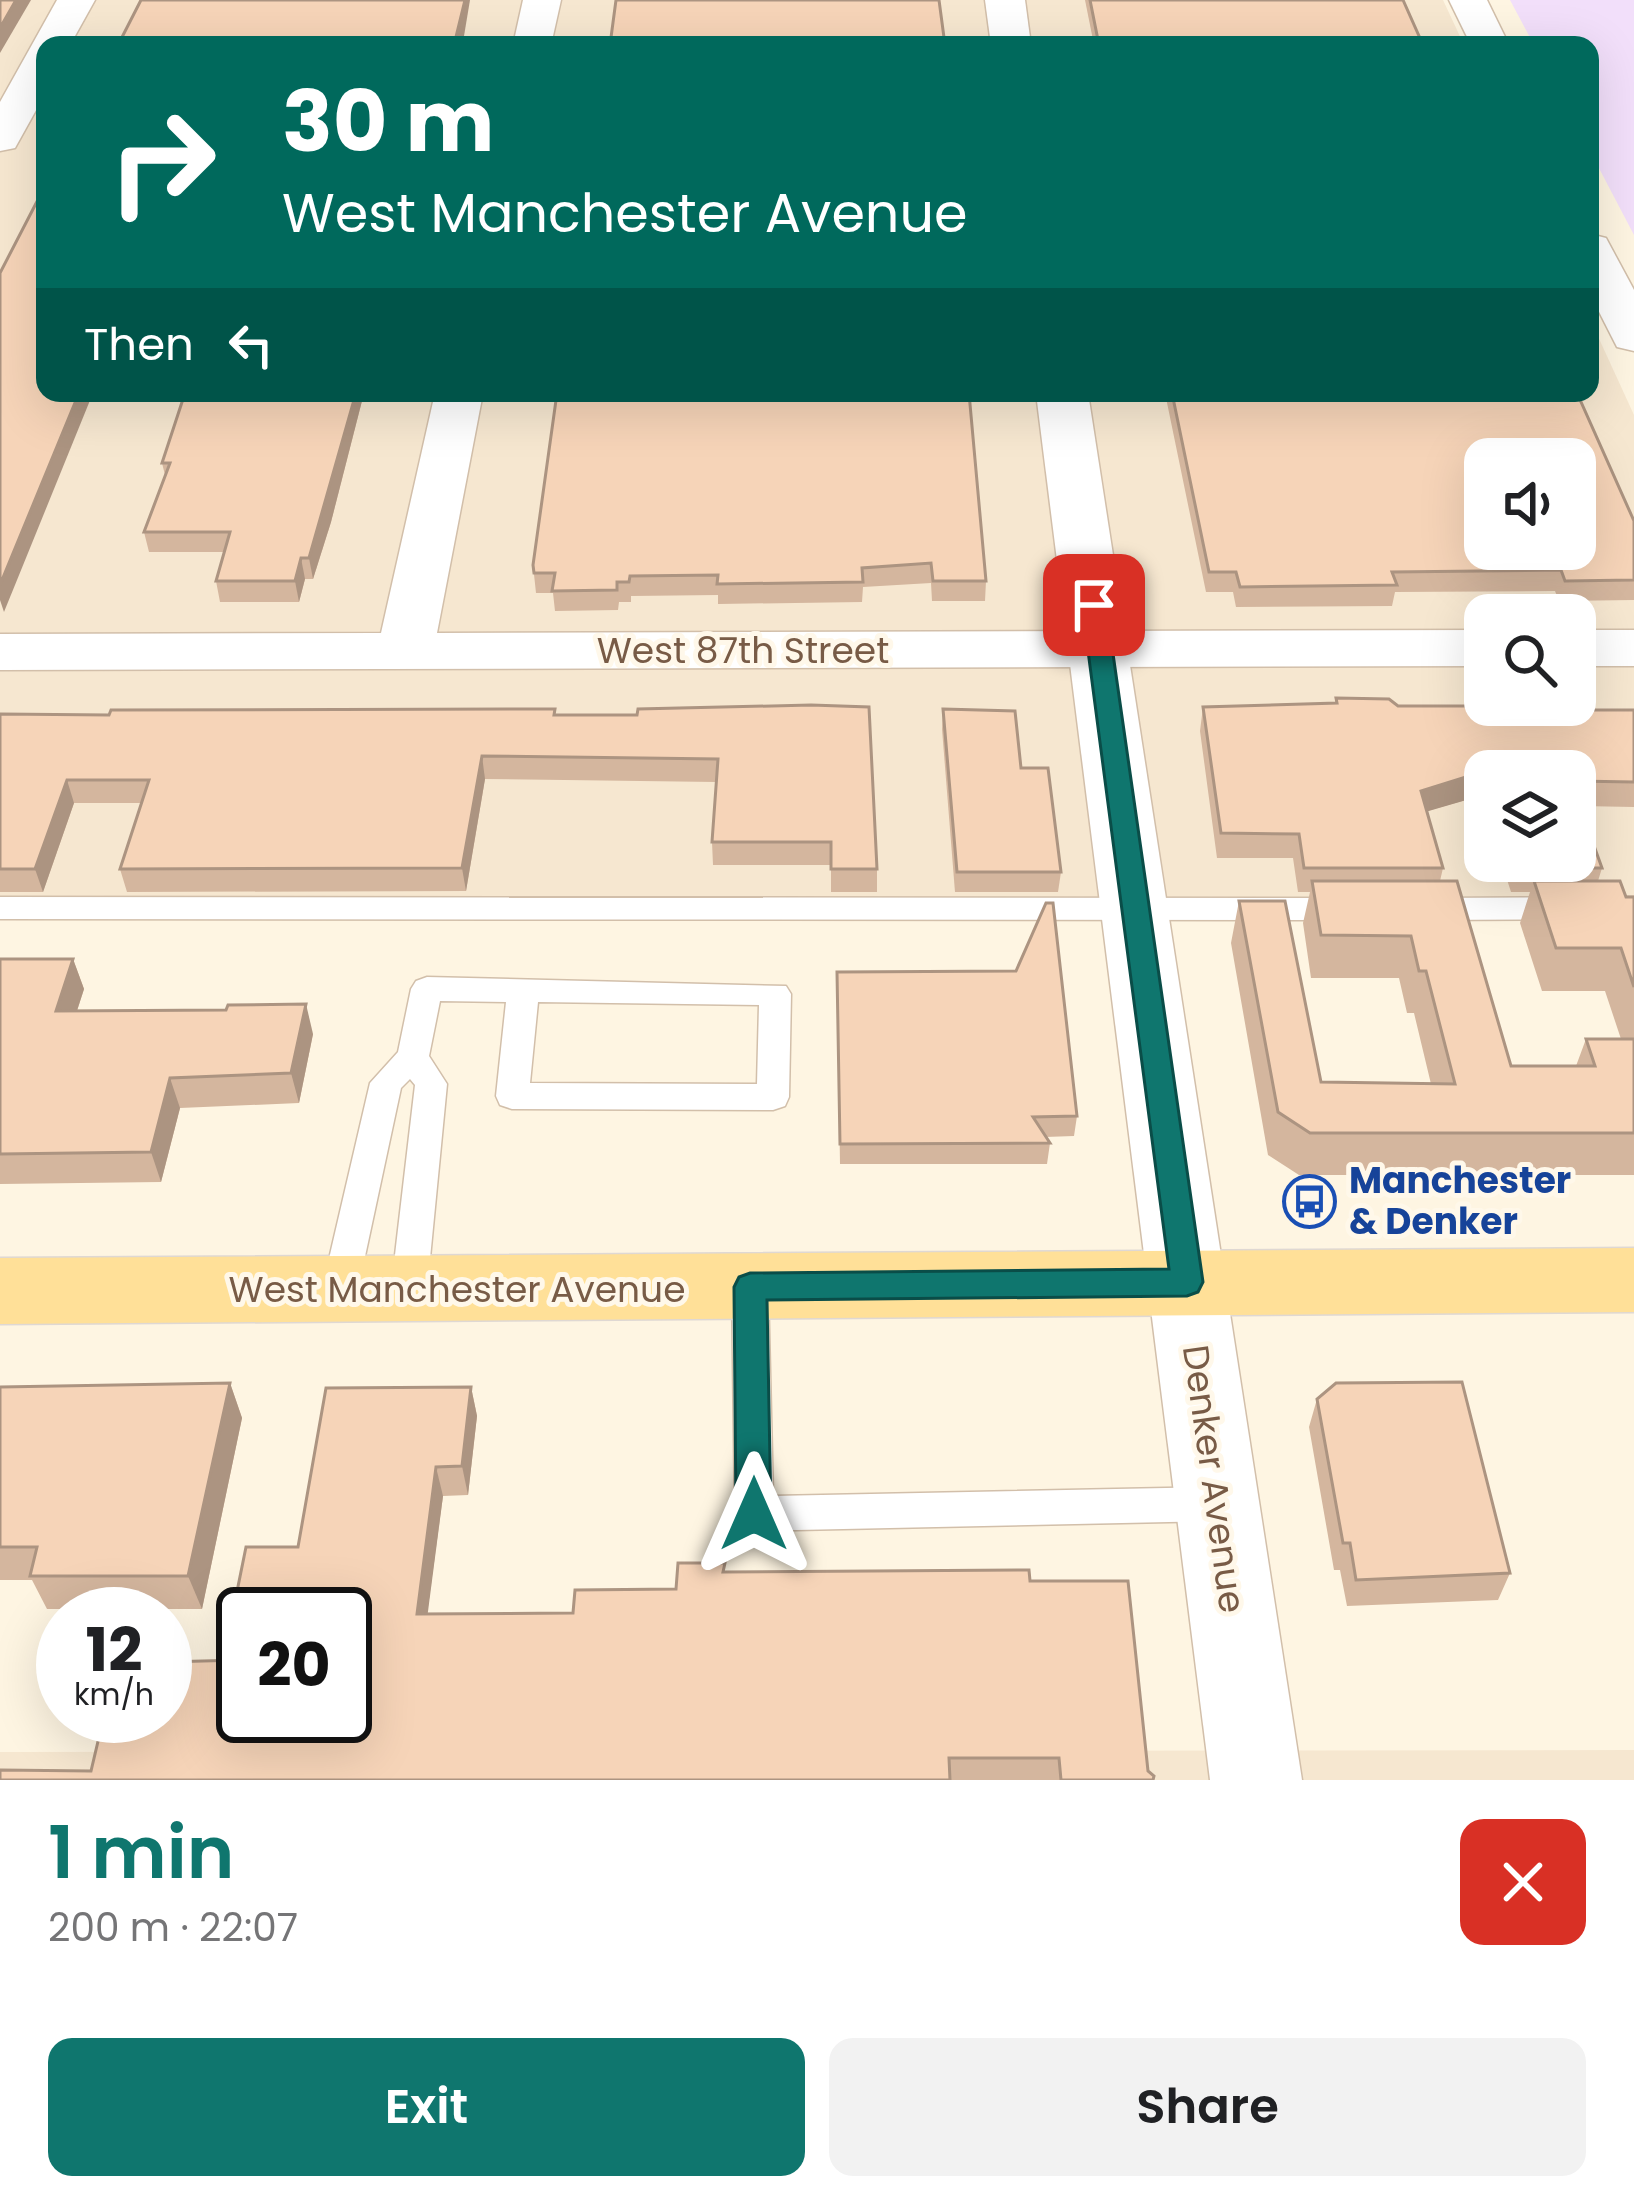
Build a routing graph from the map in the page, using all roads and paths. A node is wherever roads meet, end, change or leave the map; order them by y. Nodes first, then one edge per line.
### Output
1 (76, 0) edge
2 (542, 0) edge
3 (1005, 0) edge
4 (1468, 0) edge
5 (56, 36) edge
6 (534, 36) edge
7 (1010, 36) edge
8 (1486, 36) edge
9 (36, 71) edge
10 (6, 119) edge
11 (1599, 266) edge
12 (1634, 337) edge
13 (458, 402) edge
14 (1063, 402) edge
15 (1100, 647) junction
16 (1464, 647) edge
17 (1596, 648) edge
18 (1634, 648) edge
19 (0, 652) edge
20 (405, 652) junction
21 (0, 908) edge
22 (1634, 908) edge
23 (1136, 910) junction
24 (523, 991) junction
25 (413, 1058) junction
26 (1634, 1280) edge
27 (1187, 1282) junction
28 (750, 1287) junction
29 (375, 1289) junction
30 (0, 1292) edge
31 (1218, 1504) junction
32 (1256, 1780) edge

1 - 5 street
2 - 6 street
3 - 7 street
4 - 8 street
9 - 10 street
11 - 12 street
13 - 20 street
14 - 15 street, Denker Avenue
15 - 16 street, West 87th Street
15 - 20 street, West 87th Street
15 - 23 street, Denker Avenue
17 - 18 street
19 - 20 street, West 87th Street
21 - 23 lane
22 - 23 lane
23 - 27 street, Denker Avenue
24 - 24 lane
24 - 25 lane
25 - 29 lane
25 - 29 lane
26 - 27 main road, West Manchester Avenue
27 - 28 main road, West Manchester Avenue
27 - 31 street, Denker Avenue
28 - 29 main road, West Manchester Avenue
28 - 31 lane
29 - 30 main road, West Manchester Avenue
31 - 32 street, Denker Avenue

